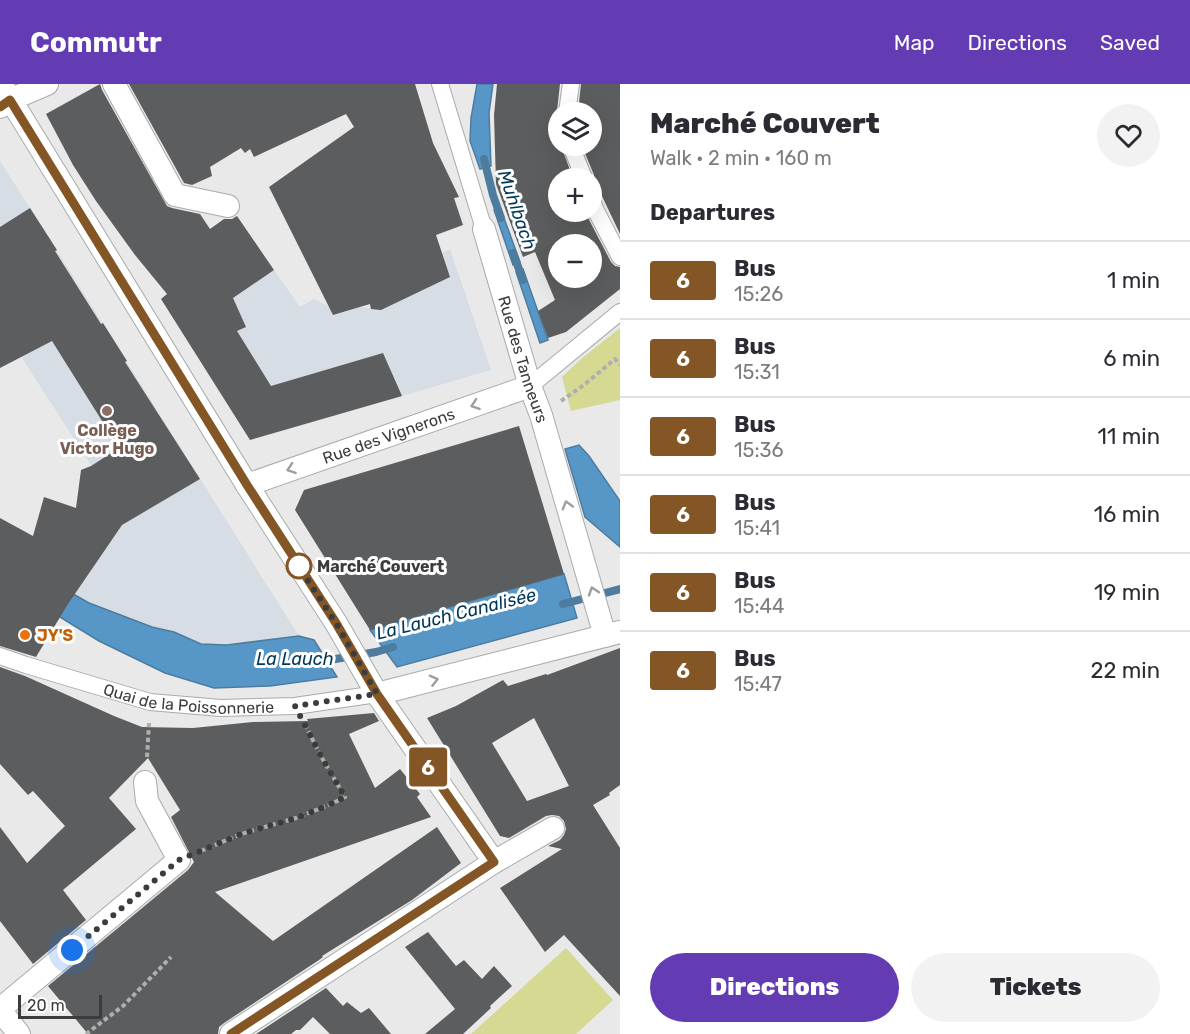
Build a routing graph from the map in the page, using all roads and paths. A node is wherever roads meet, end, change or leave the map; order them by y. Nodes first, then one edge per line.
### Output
1 (47, 84) edge
2 (114, 84) edge
3 (571, 84) edge
4 (441, 85) edge
5 (4, 97) edge
6 (568, 102) edge
7 (228, 206) dead end
8 (602, 222) edge
9 (484, 229) joint
10 (620, 257) edge
11 (620, 312) edge
12 (620, 365) edge
13 (530, 386) junction
14 (541, 415) junction
15 (247, 485) junction
16 (609, 630) edge
17 (0, 656) edge
18 (373, 687) junction
19 (150, 702) junction
20 (295, 706) junction
21 (145, 782) joint
22 (553, 828) dead end
23 (179, 860) junction
24 (494, 862) junction
25 (171, 957) dead end
26 (0, 1010) edge
27 (19, 1034) edge
28 (86, 1034) edge
29 (231, 1034) edge

1 - 5 street
2 - 7 street
3 - 6 street
4 - 9 street, Rue des Tanneurs
5 - 15 street
8 - 10 street
9 - 13 street, Rue des Tanneurs
11 - 13 street
12 - 14 path
13 - 14 street, Rue des Tanneurs
13 -> 15 street, Rue des Vignerons
16 -> 14 street, Rue des Tanneurs
15 - 18 street
18 -> 16 street, Quai de la Poissonnerie
17 - 19 street, Quai de la Poissonnerie
18 - 20 street, Quai de la Poissonnerie
18 - 24 street
19 - 20 street, Quai de la Poissonnerie
19 - 21 path
20 - 23 path
21 - 23 street
22 - 24 street
23 - 26 street
24 - 29 street
25 - 28 path
26 - 27 street

